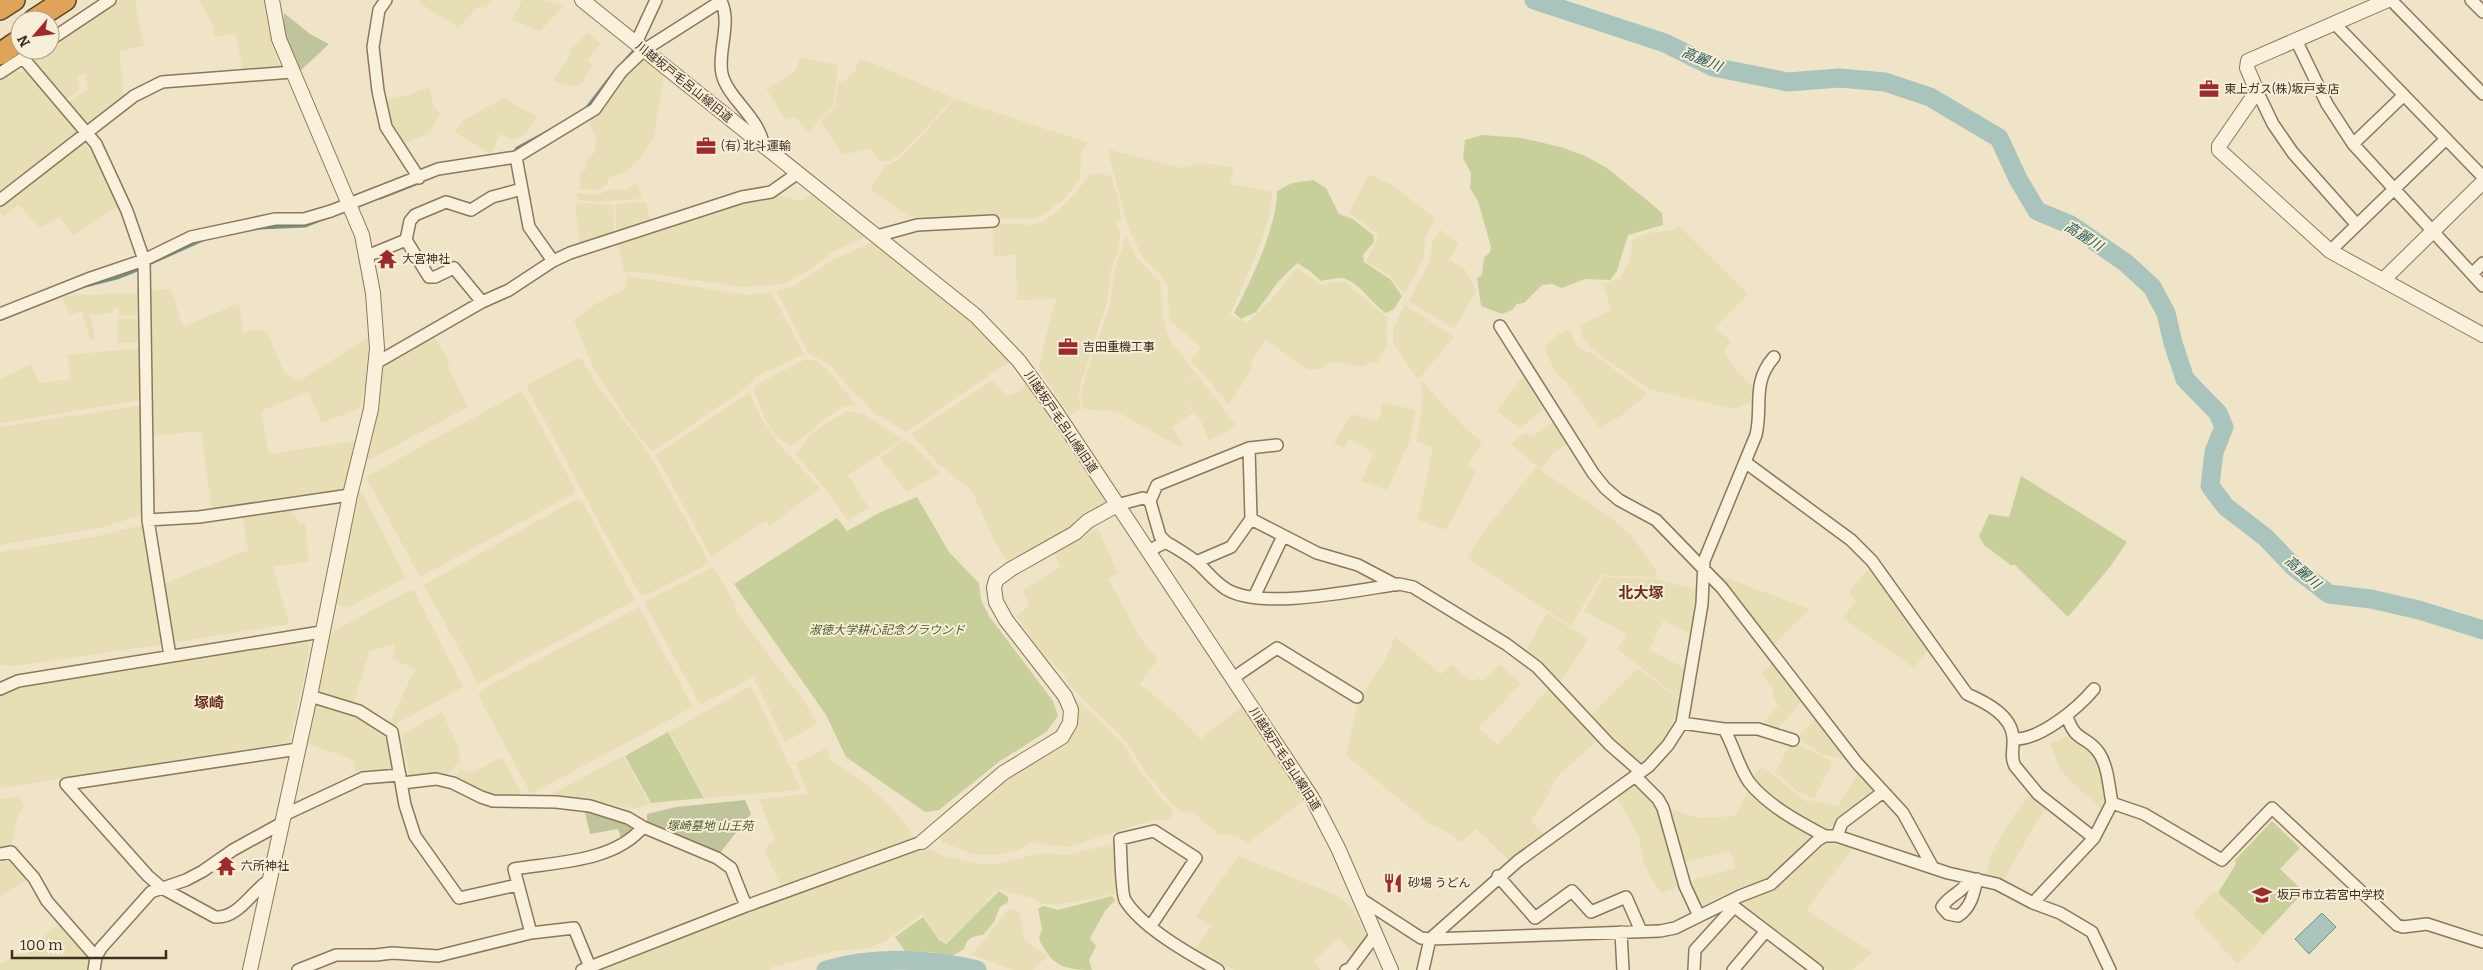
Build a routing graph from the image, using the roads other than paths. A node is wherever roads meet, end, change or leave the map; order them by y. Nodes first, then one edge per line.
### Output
1 (14, 0) edge
2 (64, 0) edge
3 (75, 0) edge
4 (110, 0) edge
5 (272, 0) edge
6 (386, 0) edge
7 (582, 0) edge
8 (656, 0) edge
9 (2390, 0) edge
10 (2471, 0) edge
11 (0, 9) edge
12 (49, 10) edge
13 (60, 11) edge
14 (2483, 12) edge
15 (2334, 23) junction
16 (60, 33) edge
17 (2296, 40) junction
18 (640, 46) junction
19 (12, 60) edge
20 (30, 60) edge
21 (292, 72) junction
22 (0, 74) edge
23 (2257, 91) junction
24 (2483, 94) edge
25 (2404, 95) junction
26 (86, 133) junction
27 (2446, 139) junction
28 (2353, 144) junction
29 (764, 147) junction
30 (511, 158) junction
31 (798, 173) junction
32 (2483, 177) edge
33 (419, 178) junction
34 (2483, 182) edge
35 (522, 189) junction
36 (2393, 190) junction
37 (0, 200) edge
38 (351, 206) junction
39 (993, 221) dead end
40 (2357, 225) junction
41 (2433, 233) junction
42 (877, 236) junction
43 (406, 240) junction
44 (2330, 251) junction
45 (368, 256) junction
46 (553, 261) junction
47 (144, 263) junction
48 (2483, 263) edge
49 (2472, 274) junction
50 (2383, 280) junction
51 (2483, 286) edge
52 (482, 302) junction
53 (0, 314) edge
54 (1500, 326) dead end
55 (2483, 335) edge
56 (1774, 357) dead end
57 (376, 363) junction
58 (1277, 444) dead end
59 (1249, 448) junction
60 (1745, 462) junction
61 (350, 495) junction
62 (1150, 502) junction
63 (1118, 505) junction
64 (1251, 519) junction
65 (148, 520) junction
66 (1283, 536) junction
67 (1166, 542) junction
68 (1148, 551) junction
69 (1196, 562) junction
70 (1703, 567) junction
71 (1396, 585) junction
72 (1254, 597) junction
73 (321, 632) junction
74 (170, 656) junction
75 (1233, 678) junction
76 (0, 688) edge
77 (2094, 689) dead end
78 (310, 696) junction
79 (1357, 697) dead end
80 (2067, 716) junction
81 (1682, 723) junction
82 (1724, 729) junction
83 (2013, 739) junction
84 (1793, 740) dead end
85 (298, 749) junction
86 (1638, 774) junction
87 (401, 779) junction
88 (1883, 792) junction
89 (2112, 803) junction
90 (283, 819) junction
91 (643, 827) junction
92 (1831, 836) junction
93 (2094, 838) junction
94 (922, 842) joint
95 (0, 854) edge
96 (1932, 866) junction
97 (1498, 876) junction
98 (269, 880) junction
99 (517, 885) junction
100 (162, 888) junction
101 (1360, 899) junction
102 (2033, 903) junction
103 (1731, 905) junction
104 (746, 906) junction
105 (1699, 916) junction
106 (1150, 927) junction
107 (1766, 930) junction
108 (1641, 931) junction
109 (1621, 932) junction
110 (531, 933) junction
111 (1376, 934) junction
112 (1430, 938) junction
113 (2483, 942) edge
114 (96, 957) junction
115 (586, 968) edge
116 (94, 970) edge
117 (250, 970) edge
118 (298, 970) edge
119 (1218, 970) edge
120 (1346, 970) edge
121 (1391, 970) edge
122 (1424, 970) edge
123 (1623, 970) edge
124 (1694, 970) edge
125 (1733, 970) edge
126 (1817, 970) edge
127 (2110, 970) edge

1 - 11 highway
2 - 12 highway
3 - 13 highway
4 - 16 street
5 - 21 street
6 - 33 street
7 - 18 street, 川越坂戸毛呂山線旧道
8 - 18 street
9 - 15 street
9 - 24 street
10 - 14 street
15 - 17 street
15 - 25 street
17 - 23 street
17 - 28 street
18 - 29 street, 川越坂戸毛呂山線旧道
18 - 29 street
18 - 30 street
19 - 22 street
20 - 26 street
21 - 26 street
21 - 38 street
23 - 40 street
23 - 44 street
25 - 27 street
25 - 28 street
26 - 37 street
26 - 47 street
27 - 32 street
27 - 36 street
28 - 36 street
29 - 31 street, 川越坂戸毛呂山線旧道
30 - 33 street
30 - 35 street
31 - 42 street, 川越坂戸毛呂山線旧道
31 - 46 street
33 - 38 street
34 - 41 street
35 - 43 street
35 - 46 street
36 - 40 street
36 - 41 street
38 - 45 street
38 - 47 street
39 - 42 street
40 - 44 street
41 - 49 street
41 - 50 street
42 - 63 street, 川越坂戸毛呂山線旧道
43 - 45 street
43 - 52 street
44 - 50 street
45 - 57 street
46 - 52 street
47 - 53 street
47 - 65 street
48 - 49 street
49 - 51 street
50 - 55 street
52 - 57 street
54 - 70 street
56 - 60 street
57 - 61 street
58 - 59 street
59 - 62 street
59 - 64 street
60 - 70 street
60 - 83 street
61 - 65 street
61 - 73 street
62 - 63 street
62 - 67 street
63 - 68 street, 川越坂戸毛呂山線旧道
63 - 94 street
64 - 66 street
64 - 69 street
65 - 74 street
66 - 71 street
66 - 72 street
67 - 68 street
67 - 69 street
68 - 75 street, 川越坂戸毛呂山線旧道
69 - 72 street
70 - 81 street
70 - 88 street
71 - 72 street
71 - 86 street
73 - 74 street
73 - 78 street
74 - 76 street
75 - 79 street
75 - 101 street, 川越坂戸毛呂山線旧道
77 - 80 street
78 - 85 street
78 - 87 street
80 - 83 street
80 - 89 street
81 - 82 street
81 - 86 street
82 - 84 street
82 - 92 street
83 - 93 street
85 - 90 street
85 - 100 street
86 - 97 street
86 - 105 street
87 - 90 street
87 - 91 street
87 - 99 street
88 - 92 street
88 - 96 street
89 - 93 street
89 - 113 street
90 - 98 street
90 - 100 street
91 - 99 street
91 - 104 street
92 - 96 street
92 - 103 street
93 - 102 street
94 - 104 street
95 - 114 street
96 - 102 street
97 - 108 street
97 - 112 street
98 - 100 street
98 - 117 street
99 - 110 street
100 - 114 street
101 - 111 street, 川越坂戸毛呂山線旧道
101 - 112 street
102 - 127 street
103 - 105 street
103 - 107 street
103 - 124 street
104 - 115 street
105 - 108 street
106 - 106 street
106 - 119 street
107 - 125 street
107 - 126 street
108 - 109 street
109 - 112 street
109 - 123 street
110 - 115 street
110 - 118 street
111 - 120 street
111 - 121 street, 川越坂戸毛呂山線旧道
112 - 122 street
114 - 116 street

